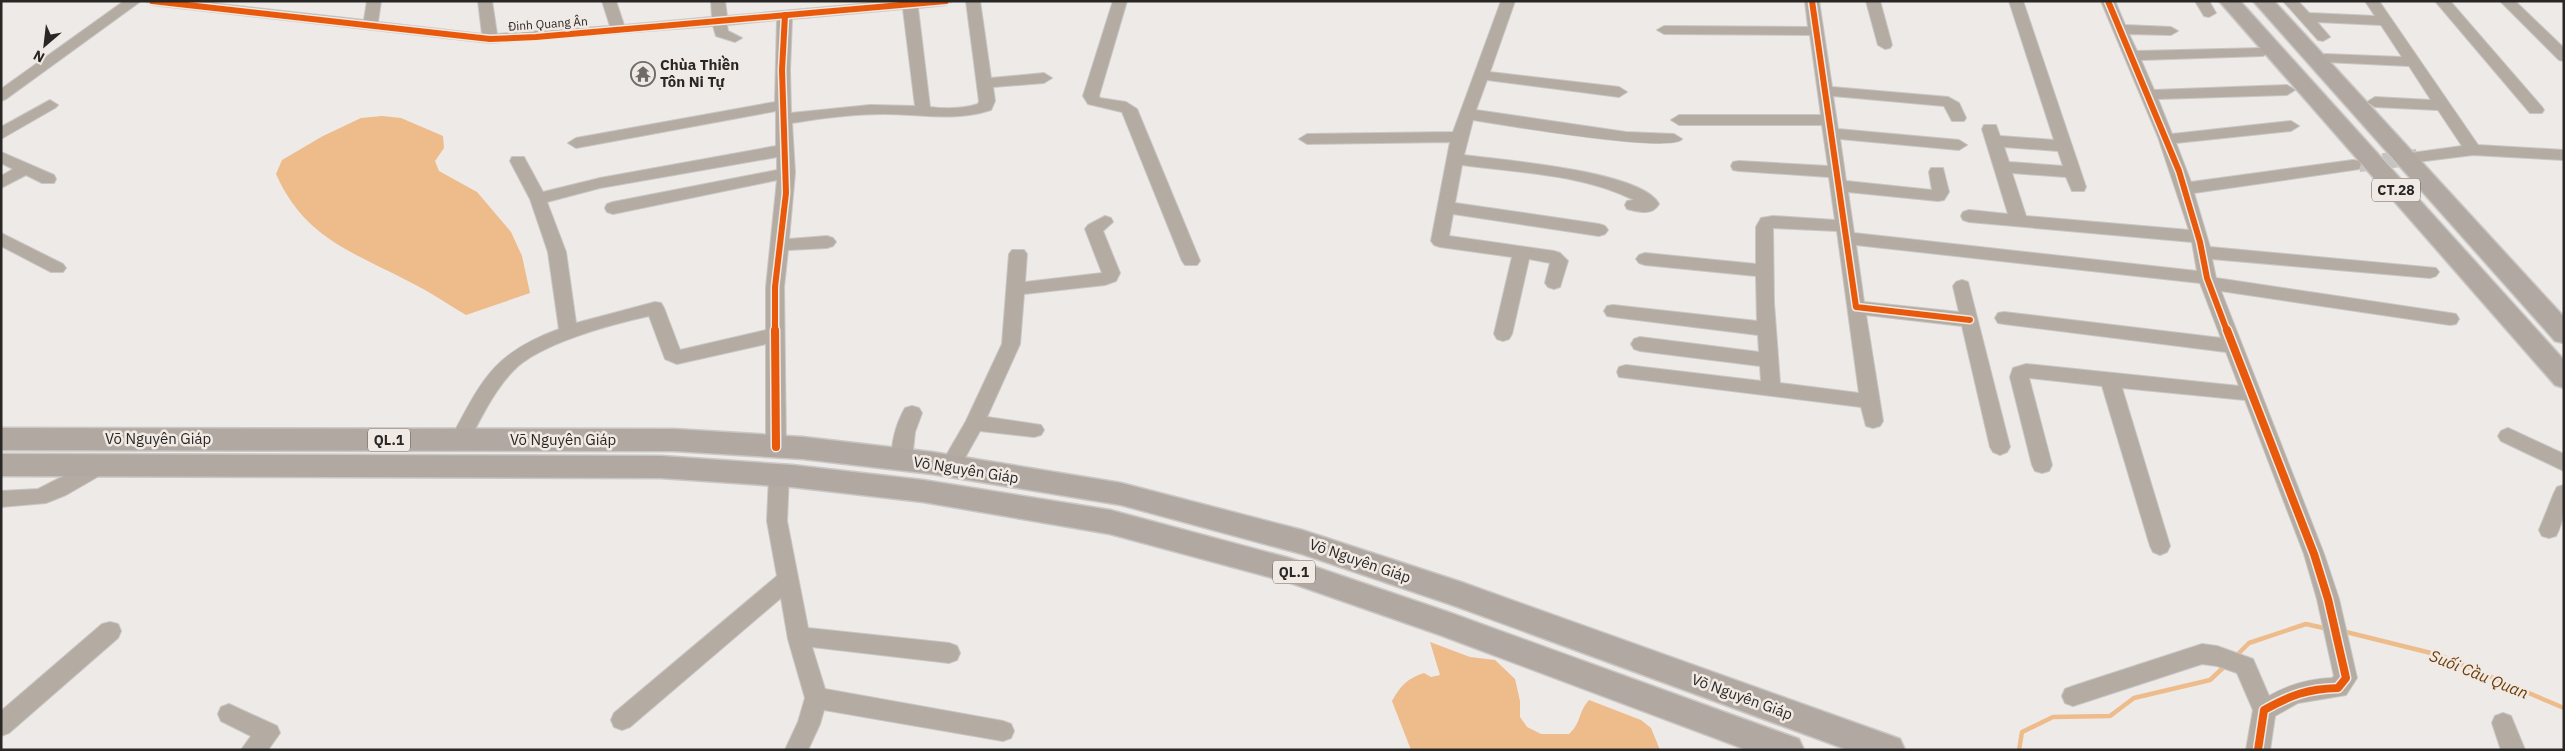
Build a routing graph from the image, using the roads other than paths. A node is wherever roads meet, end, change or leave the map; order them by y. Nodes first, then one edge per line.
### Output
1 (134, 1) edge
2 (152, 1) edge
3 (374, 1) edge
4 (485, 1) edge
5 (609, 1) edge
6 (718, 1) edge
7 (946, 1) edge
8 (974, 1) edge
9 (1120, 1) edge
10 (1508, 1) edge
11 (1812, 1) edge
12 (1873, 1) edge
13 (2016, 1) edge
14 (2108, 1) edge
15 (2229, 1) edge
16 (2263, 1) edge
17 (2290, 1) edge
18 (2372, 1) edge
19 (2442, 1) edge
20 (2508, 1) edge
21 (185, 3) edge
22 (908, 4) edge
23 (785, 15) junction
24 (2306, 17) junction
25 (720, 21) junction
26 (2385, 21) junction
27 (370, 26) junction
28 (618, 30) junction
29 (1664, 30) dead end
30 (2120, 30) junction
31 (1817, 31) junction
32 (2171, 31) dead end
33 (2323, 37) dead end
34 (490, 38) junction
35 (735, 38) dead end
36 (1884, 45) dead end
37 (2263, 52) dead end
38 (2132, 56) junction
39 (2564, 57) edge
40 (2325, 58) dead end
41 (2414, 62) junction
42 (1480, 75) junction
43 (1044, 78) dead end
44 (984, 83) junction
45 (2287, 90) dead end
46 (1824, 91) junction
47 (1619, 92) dead end
48 (1, 96) edge
49 (2149, 96) junction
50 (2375, 102) dead end
51 (50, 105) dead end
52 (2443, 105) junction
53 (2536, 110) dead end
54 (923, 111) junction
55 (783, 112) junction
56 (1467, 114) junction
57 (1958, 118) dead end
58 (1679, 120) dead end
59 (2291, 126) dead end
60 (1829, 127) junction
61 (1, 134) edge
62 (1459, 137) junction
63 (1307, 139) dead end
64 (1674, 139) dead end
65 (2168, 139) junction
66 (576, 143) dead end
67 (1959, 144) dead end
68 (2063, 146) junction
69 (785, 150) junction
70 (2473, 150) junction
71 (2564, 155) edge
72 (1, 157) edge
73 (2417, 157) tunnel mouth
74 (1456, 159) junction
75 (518, 161) dead end
76 (2353, 165) tunnel mouth
77 (1739, 166) dead end
78 (2002, 167) junction
79 (25, 169) junction
80 (1937, 172) dead end
81 (787, 173) junction
82 (48, 179) dead end
83 (1837, 179) junction
84 (2075, 180) joint
85 (1, 183) edge
86 (2183, 189) junction
87 (538, 199) junction
88 (1633, 205) dead end
89 (1445, 207) junction
90 (613, 208) dead end
91 (1969, 216) dead end
92 (2019, 221) junction
93 (1106, 222) dead end
94 (1599, 230) dead end
95 (1844, 232) junction
96 (1, 239) edge
97 (827, 242) dead end
98 (780, 245) junction
99 (2201, 245) junction
100 (1522, 253) junction
101 (1018, 254) dead end
102 (1645, 259) dead end
103 (1191, 261) dead end
104 (57, 268) dead end
105 (1764, 271) junction
106 (2430, 272) dead end
107 (2208, 281) junction
108 (1554, 283) dead end
109 (1962, 286) dead end
110 (1016, 288) junction
111 (1856, 306) junction
112 (1613, 311) dead end
113 (2004, 318) dead end
114 (2450, 319) dead end
115 (1970, 320) junction
116 (1698, 321) junction
117 (1766, 329) junction
118 (569, 334) junction
119 (1503, 334) dead end
120 (2564, 334) edge
121 (775, 335) junction
122 (1640, 344) dead end
123 (2235, 346) junction
124 (1700, 352) junction
125 (1769, 360) junction
126 (1626, 372) dead end
127 (2564, 378) edge
128 (2110, 380) junction
129 (1771, 390) junction
130 (2252, 394) junction
131 (1869, 401) junction
132 (912, 413) dead end
133 (1873, 421) dead end
134 (975, 423) junction
135 (1034, 430) dead end
136 (2508, 436) dead end
137 (1, 439) edge
138 (460, 440) junction
139 (2000, 447) dead end
140 (902, 460) junction
141 (777, 461) junction
142 (2564, 463) edge
143 (2042, 465) dead end
144 (1, 466) edge
145 (99, 466) junction
146 (950, 466) junction
147 (2564, 494) edge
148 (2, 499) edge
149 (2549, 530) dead end
150 (2160, 546) dead end
151 (788, 580) junction
152 (110, 631) dead end
153 (798, 636) junction
154 (949, 653) dead end
155 (2073, 696) dead end
156 (816, 698) junction
157 (2264, 710) junction
158 (229, 714) dead end
159 (622, 720) dead end
160 (2503, 723) dead end
161 (1, 726) edge
162 (1003, 731) dead end
163 (252, 750) edge
164 (796, 750) edge
165 (1788, 750) edge
166 (1890, 750) edge
167 (2258, 750) edge
168 (2513, 750) edge

1 - 48 street
2 - 21 street, Đinh Quang Ân
3 - 27 street
4 - 34 street
5 - 28 street
6 - 25 street
7 - 22 street, Đinh Quang Ân
8 - 44 street
9 - 103 street
10 - 42 street
11 - 31 street
12 - 36 street
13 - 68 street
14 - 30 street
15 - 127 highway, CT.28
16 - 120 highway, CT.28
17 - 24 street
18 - 26 street
19 - 53 street
20 - 39 street
21 - 27 street, Đinh Quang Ân
22 - 23 street, Đinh Quang Ân
22 - 54 street
23 - 25 street, Đinh Quang Ân
23 - 55 street
24 - 26 street
24 - 33 street
25 - 28 street, Đinh Quang Ân
25 - 35 street
26 - 41 street
27 - 34 street, Đinh Quang Ân
28 - 34 street, Đinh Quang Ân
29 - 31 street
30 - 32 street
30 - 38 street
31 - 46 street
37 - 38 street
38 - 49 street
40 - 41 street
41 - 52 street
42 - 47 street
42 - 56 street
43 - 44 street
44 - 54 street
45 - 49 street
46 - 57 street
46 - 60 street
49 - 65 street
50 - 52 street
51 - 61 street
52 - 70 street
54 - 55 street
55 - 66 street
55 - 69 street
56 - 62 street
56 - 64 street
58 - 60 street
59 - 65 street
60 - 67 street
60 - 83 street
62 - 63 street
62 - 74 street
65 - 86 street
68 - 78 street
68 - 84 street
69 - 81 street
69 - 87 street
70 - 71 street
70 - 73 street
72 - 79 street
74 - 88 street
74 - 89 street
75 - 87 street
76 - 86 street
77 - 83 street
78 - 84 street
78 - 92 street
79 - 82 street
79 - 85 street
80 - 83 street
81 - 90 street
81 - 98 street
83 - 95 street
86 - 99 street
87 - 118 street
89 - 94 street
89 - 100 street
91 - 92 street
92 - 99 street
93 - 110 street
95 - 105 street
95 - 107 street
95 - 111 street
96 - 104 street
97 - 98 street
98 - 121 street
99 - 106 street
99 - 107 street
100 - 108 street
100 - 119 street
101 - 110 street
102 - 105 street
105 - 117 street
107 - 114 street
107 - 123 street
109 - 115 street
110 - 134 street
111 - 115 street
111 - 131 street
112 - 116 street
113 - 123 street
115 - 139 street
116 - 117 street
116 - 124 street
117 - 125 street
118 - 121 street
118 - 138 street
121 - 141 street
122 - 124 street
123 - 130 street
124 - 125 street
125 - 129 street
126 - 129 street
128 - 130 street
128 - 143 street
128 - 150 street
129 - 131 street
130 - 157 street
131 - 133 street
132 - 140 street
134 - 135 street
134 - 146 street
136 - 142 street
137 - 138 highway, Võ Nguyên Giáp / QL.1
138 - 141 highway, Võ Nguyên Giáp / QL.1
140 - 141 highway, Võ Nguyên Giáp / QL.1
140 - 146 highway, Võ Nguyên Giáp / QL.1
141 - 145 highway, Võ Nguyên Giáp / QL.1
141 - 151 street
141 - 165 highway, Võ Nguyên Giáp / QL.1
144 - 145 highway, Võ Nguyên Giáp / QL.1
145 - 148 street
146 - 166 highway, Võ Nguyên Giáp / QL.1
147 - 149 street
151 - 153 street
151 - 159 street
152 - 161 street
153 - 154 street
153 - 156 street
155 - 157 street
156 - 162 street
156 - 164 street
157 - 167 street
158 - 163 street
160 - 168 street

